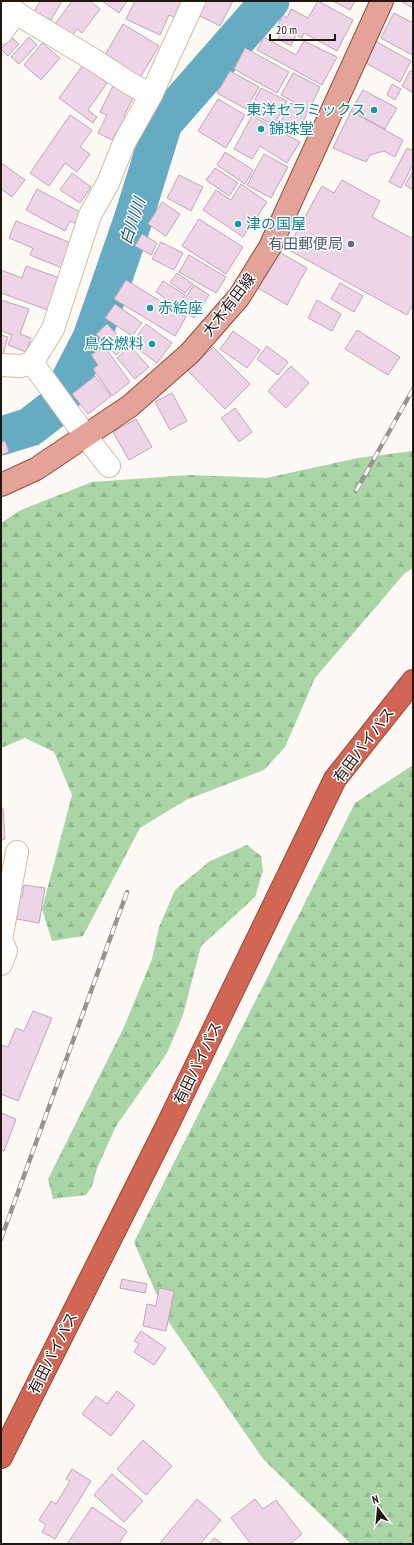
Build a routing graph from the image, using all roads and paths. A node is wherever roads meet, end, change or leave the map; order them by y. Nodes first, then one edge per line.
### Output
1 (194, 1) edge
2 (382, 1) edge
3 (17, 8) edge
4 (1, 33) edge
5 (151, 95) junction
6 (32, 363) junction
7 (1, 365) edge
8 (80, 428) junction
9 (109, 466) dead end
10 (1, 485) edge
11 (413, 681) edge
12 (17, 852) dead end
13 (1, 964) edge
14 (1, 1457) edge

1 - 5 street
2 - 8 main road, 大木有田線
3 - 4 street
3 - 5 street
5 - 6 street
6 - 7 street
6 - 8 street
8 - 9 street
8 - 10 main road, 大木有田線
11 - 14 highway, 有田バイパス
12 - 13 street

